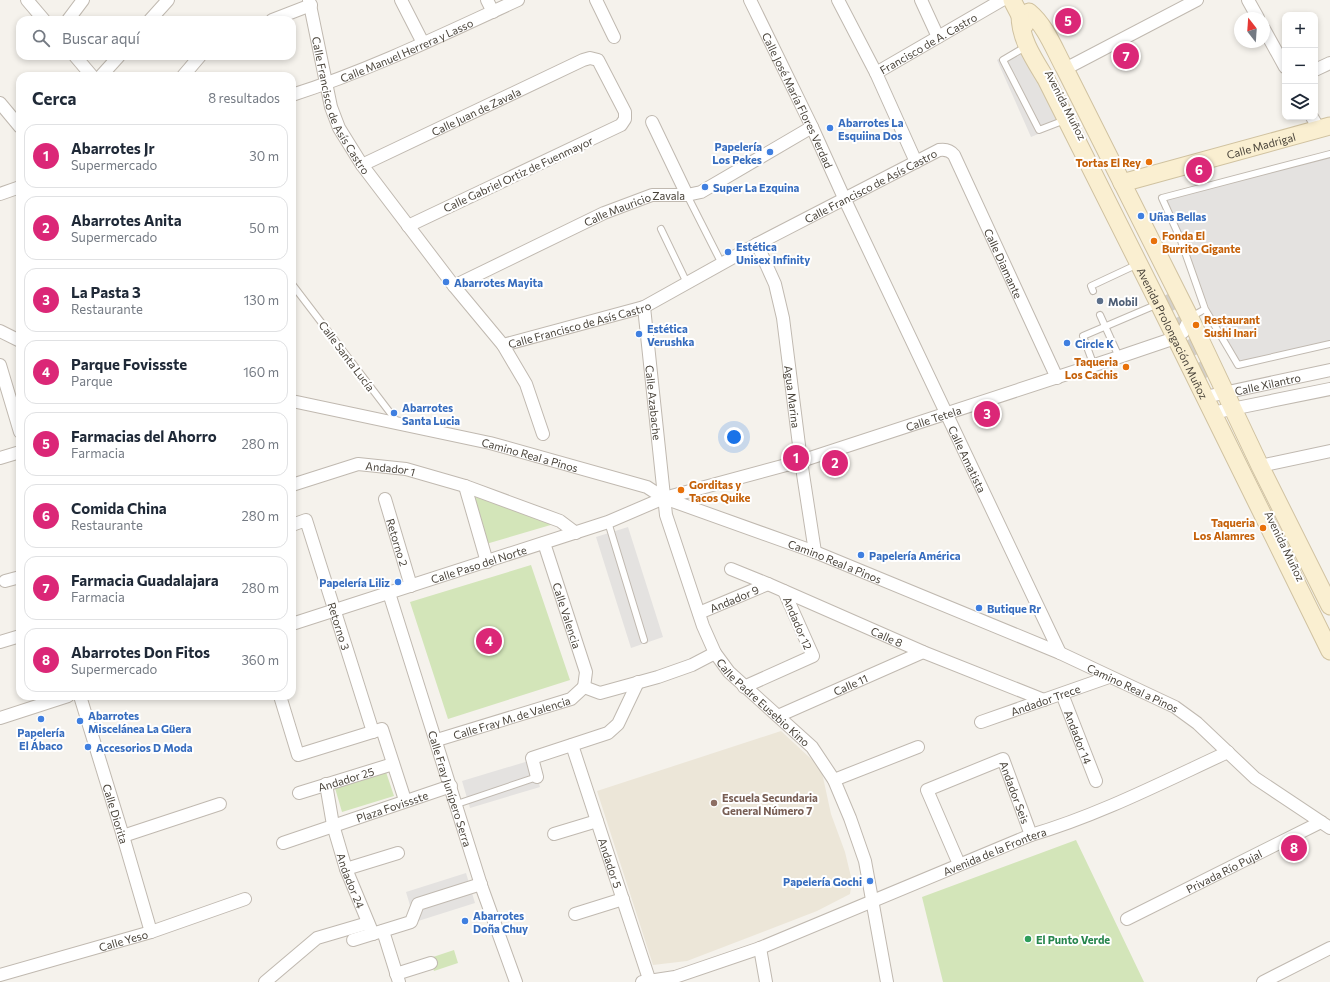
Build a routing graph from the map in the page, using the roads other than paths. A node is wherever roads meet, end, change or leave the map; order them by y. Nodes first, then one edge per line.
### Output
1 (26, 0) edge
2 (83, 0) edge
3 (168, 0) edge
4 (400, 0) edge
5 (487, 0) edge
6 (518, 0) edge
7 (596, 0) edge
8 (750, 0) edge
9 (838, 0) edge
10 (920, 0) edge
11 (1002, 0) edge
12 (1012, 0) edge
13 (1197, 0) edge
14 (1248, 0) edge
15 (310, 3) edge
16 (1024, 9) edge
17 (493, 12) junction
18 (1255, 12) edge
19 (40, 16) edge
20 (71, 16) edge
21 (154, 16) edge
22 (281, 16) edge
23 (614, 37) dead end
24 (938, 37) junction
25 (1270, 40) edge
26 (422, 43) junction
27 (1027, 46) junction
28 (78, 60) edge
29 (115, 60) edge
30 (197, 60) edge
31 (1282, 62) edge
32 (1330, 63) edge
33 (1065, 69) junction
34 (1318, 69) edge
35 (89, 72) edge
36 (105, 72) edge
37 (186, 72) edge
38 (876, 73) junction
39 (326, 84) junction
40 (296, 94) edge
41 (0, 103) edge
42 (625, 119) joint
43 (1066, 119) junction
44 (652, 122) dead end
45 (16, 123) edge
46 (1320, 124) edge
47 (812, 126) junction
48 (948, 151) joint
49 (1330, 154) edge
50 (916, 162) junction
51 (362, 165) junction
52 (1122, 183) junction
53 (16, 188) edge
54 (0, 194) edge
55 (686, 195) junction
56 (845, 200) junction
57 (408, 226) junction
58 (661, 229) dead end
59 (757, 244) junction
60 (722, 264) junction
61 (1139, 264) junction
62 (687, 283) junction
63 (454, 286) junction
64 (296, 291) edge
65 (1093, 291) dead end
66 (1163, 298) junction
67 (644, 307) junction
68 (1205, 309) junction
69 (1100, 315) dead end
70 (1190, 318) junction
71 (1106, 327) junction
72 (0, 331) edge
73 (1175, 338) junction
74 (16, 339) edge
75 (1330, 344) edge
76 (503, 345) junction
77 (1120, 358) junction
78 (0, 365) edge
79 (1094, 366) junction
80 (1330, 370) edge
81 (1058, 378) junction
82 (1330, 389) edge
83 (1225, 392) junction
84 (1205, 397) junction
85 (296, 402) edge
86 (1233, 408) junction
87 (1212, 413) junction
88 (946, 414) junction
89 (16, 419) edge
90 (398, 423) junction
91 (543, 434) dead end
92 (1330, 451) edge
93 (16, 453) edge
94 (0, 458) edge
95 (801, 461) junction
96 (1260, 466) junction
97 (296, 481) edge
98 (465, 486) junction
99 (664, 498) junction
100 (385, 499) dead end
101 (608, 522) junction
102 (296, 524) edge
103 (576, 533) junction
104 (544, 543) junction
105 (815, 552) junction
106 (487, 562) junction
107 (731, 569) dead end
108 (16, 578) edge
109 (5, 581) dead end
110 (768, 584) junction
111 (411, 586) junction
112 (784, 591) junction
113 (389, 593) junction
114 (1330, 606) edge
115 (334, 611) junction
116 (698, 613) junction
117 (1330, 621) edge
118 (296, 623) edge
119 (16, 637) edge
120 (1330, 637) edge
121 (644, 640) dead end
122 (0, 642) edge
123 (1330, 651) edge
124 (923, 652) junction
125 (715, 653) junction
126 (1060, 653) junction
127 (1109, 677) junction
128 (638, 682) junction
129 (584, 687) junction
130 (744, 687) junction
131 (1062, 694) junction
132 (56, 700) edge
133 (81, 700) edge
134 (281, 700) edge
135 (1044, 700) junction
136 (778, 716) junction
137 (0, 718) edge
138 (981, 722) dead end
139 (373, 732) junction
140 (437, 740) junction
141 (572, 745) junction
142 (918, 747) dead end
143 (1228, 752) junction
144 (393, 764) junction
145 (537, 777) joint
146 (834, 780) junction
147 (1096, 781) dead end
148 (326, 784) junction
149 (451, 786) junction
150 (299, 792) dead end
151 (405, 800) junction
152 (220, 804) dead end
153 (457, 804) junction
154 (597, 820) junction
155 (333, 825) junction
156 (1326, 825) edge
157 (554, 834) dead end
158 (1031, 835) junction
159 (123, 836) junction
160 (283, 843) dead end
161 (398, 854) dead end
162 (959, 864) junction
163 (346, 869) junction
164 (481, 884) junction
165 (245, 899) dead end
166 (623, 899) junction
167 (873, 900) junction
168 (575, 914) dead end
169 (1127, 919) dead end
170 (375, 930) junction
171 (151, 932) junction
172 (353, 940) dead end
173 (760, 948) junction
174 (1330, 948) edge
175 (431, 963) dead end
176 (0, 975) edge
177 (398, 978) edge
178 (265, 982) edge
179 (516, 982) edge
180 (647, 982) edge
181 (766, 982) edge
182 (887, 982) edge
183 (1263, 982) edge

1 - 19 street
2 - 20 street
3 - 21 street
4 - 26 street
5 - 17 street
6 - 17 street, Calle Manuel Herrera y Lasso
7 - 23 street
8 - 47 street, Calle José María Flores Verdad
9 - 38 street
10 - 24 street
11 - 24 street, Francisco de A. Castro
12 - 16 street, Avenida Muñoz
13 - 33 street
14 - 18 street
15 - 22 street
15 - 39 street, Calle Francisco de Asís Castro
16 - 27 street, Avenida Prolongación Muñoz
16 - 33 street, Avenida Prolongación Muñoz
16 - 66 street, Avenida Muñoz
17 - 26 street, Calle Manuel Herrera y Lasso
24 - 38 street, Francisco de A. Castro
25 - 31 street
26 - 39 street, Calle Manuel Herrera y Lasso
27 - 43 street, Avenida Prolongación Muñoz
27 - 43 lane
28 - 35 street
29 - 36 street
30 - 37 street
32 - 34 street
33 - 52 street, Avenida Prolongación Muñoz
38 - 50 street, Francisco de A. Castro
39 - 40 street, Calle Manuel Herrera y Lasso
39 - 51 street, Calle Francisco de Asís Castro
41 - 45 street
42 - 51 street, Calle Juan de Zavala
42 - 57 street, Calle Gabriel Ortiz de Fuenmayor
43 - 61 street, Avenida Prolongación Muñoz
44 - 55 street
46 - 52 street, Calle Madrigal
47 - 55 street, Calle Mauricio Zavala
47 - 56 street, Calle José María Flores Verdad
48 - 50 street, Calle Francisco de Asís Castro
48 - 81 street, Calle Diamante
49 - 68 lane
50 - 56 street, Calle Francisco de Asís Castro
51 - 57 street, Calle Francisco de Asís Castro
52 - 70 street, Avenida Prolongación Muñoz
53 - 54 street
55 - 60 lane
55 - 63 street, Calle Mauricio Zavala
56 - 59 street, Calle Francisco de Asís Castro
56 - 88 street, Calle Amatista
57 - 63 street, Calle Francisco de Asís Castro
58 - 62 lane
59 - 60 street, Calle Francisco de Asís Castro
59 - 95 street, Agua Marina
60 - 62 street, Calle Francisco de Asís Castro
61 - 65 lane
61 - 66 street, Avenida Prolongación Muñoz
62 - 67 street, Calle Francisco de Asís Castro
63 - 76 street, Calle Francisco de Asís Castro
64 - 90 lane, Calle Santa Lucía
66 - 71 lane
66 - 73 street, Avenida Prolongación Muñoz
67 - 76 street, Calle Francisco de Asís Castro
67 - 99 street, Calle Azabache
68 - 70 lane
68 - 75 lane
69 - 71 lane
70 - 73 street
70 - 83 street, Avenida Prolongación Muñoz
71 - 77 lane
71 - 79 lane
72 - 74 street
73 - 77 street, Calle Tetela
73 - 84 street, Avenida Prolongación Muñoz
76 - 91 street
77 - 79 street, Calle Tetela
78 - 89 street
79 - 81 street, Calle Tetela
80 - 83 street, Calle Xilantro
81 - 88 street, Calle Tetela
82 - 86 street, Calle Xilantro
83 - 84 street, Calle Xilantro
83 - 86 street, Avenida Prolongación Muñoz
84 - 87 street, Avenida Prolongación Muñoz
85 - 90 street, Camino Real a Pinos
86 - 87 street, Calle Xilantro
86 - 96 street, Avenida Prolongación Muñoz
87 - 123 street, Avenida Prolongación Muñoz
88 - 95 street, Calle Tetela
88 - 126 street, Calle Amatista
90 - 99 street, Camino Real a Pinos
92 - 96 street
93 - 94 street
95 - 99 street, Calle Tetela
95 - 105 street, Agua Marina
96 - 114 street, Avenida Prolongación Muñoz
97 - 98 street, Andador 1
98 - 103 street, Andador 1
98 - 106 street
99 - 101 street, Calle Paso del Norte
99 - 105 street, Camino Real a Pinos
99 - 116 street, Calle Padre Eusebio Kino
100 - 111 street, Retorno 2
101 - 103 street, Calle Paso del Norte
101 - 121 lane
102 - 115 street, Retorno 3
103 - 104 street, Calle Paso del Norte
104 - 106 street, Calle Paso del Norte
104 - 129 street, Calle Valencia
105 - 126 street, Camino Real a Pinos
106 - 111 street, Calle Paso del Norte
107 - 110 street, Calle 8
108 - 109 street
110 - 112 street, Calle 8
110 - 116 street, Andador 9
111 - 113 street, Calle Paso del Norte
112 - 124 street, Calle 8
112 - 130 street, Andador 12
113 - 115 street, Calle Paso del Norte
113 - 140 street, Calle Fray Junípero Serra
115 - 118 street, Calle Paso del Norte
115 - 139 street, Retorno 3
116 - 125 street, Calle Padre Eusebio Kino
117 - 120 street, Avenida Muñoz
119 - 122 street
124 - 135 street, Calle 8
124 - 136 street, Calle 11
125 - 128 street
125 - 130 street, Calle Padre Eusebio Kino
126 - 127 street, Camino Real a Pinos
127 - 131 street, Andador Trece
127 - 143 street, Camino Real a Pinos
128 - 129 street
128 - 141 street
129 - 140 street, Calle Fray M. de Valencia
130 - 136 street, Calle Padre Eusebio Kino
131 - 135 street, Andador Trece
131 - 147 street, Andador 14
132 - 137 street
133 - 159 street, Calle Diorita
134 - 139 street
135 - 138 street, Andador Trece
136 - 146 street, Calle Padre Eusebio Kino
139 - 144 street
140 - 149 street, Calle Fray Junípero Serra
141 - 145 street
141 - 154 street, Andador 5
142 - 146 street
143 - 156 street, Camino Real a Pinos
143 - 158 street, Avenida de la Frontera
144 - 148 street, Andador 25
144 - 151 street
145 - 153 lane
146 - 167 street, Calle Padre Eusebio Kino
148 - 150 street, Andador 25
148 - 155 street, Andador 24
149 - 151 street, Plaza Fovissste
149 - 153 street, Calle Fray Junípero Serra
151 - 155 street, Plaza Fovissste
152 - 159 street
153 - 164 street, Calle Fray Junípero Serra
154 - 157 street
154 - 166 street, Andador 5
155 - 160 street, Plaza Fovissste
155 - 163 street, Andador 24
156 - 169 street, Privada Río Pujal
158 - 162 street, Avenida de la Frontera
158 - 162 street, Andador Seis
159 - 171 street, Calle Diorita
161 - 163 street
162 - 167 street, Avenida de la Frontera
163 - 170 street, Andador 24
164 - 170 street
164 - 179 street, Calle Fray Junípero Serra
165 - 171 street, Calle Yeso
166 - 168 street
166 - 180 street, Andador 5
167 - 173 street, Avenida de la Frontera
167 - 182 street, Calle Padre Eusebio Kino
170 - 172 street
170 - 177 street, Andador 24
170 - 178 street
171 - 176 street, Calle Yeso
173 - 180 street, Avenida de la Frontera
173 - 181 street
174 - 183 street
175 - 177 street

